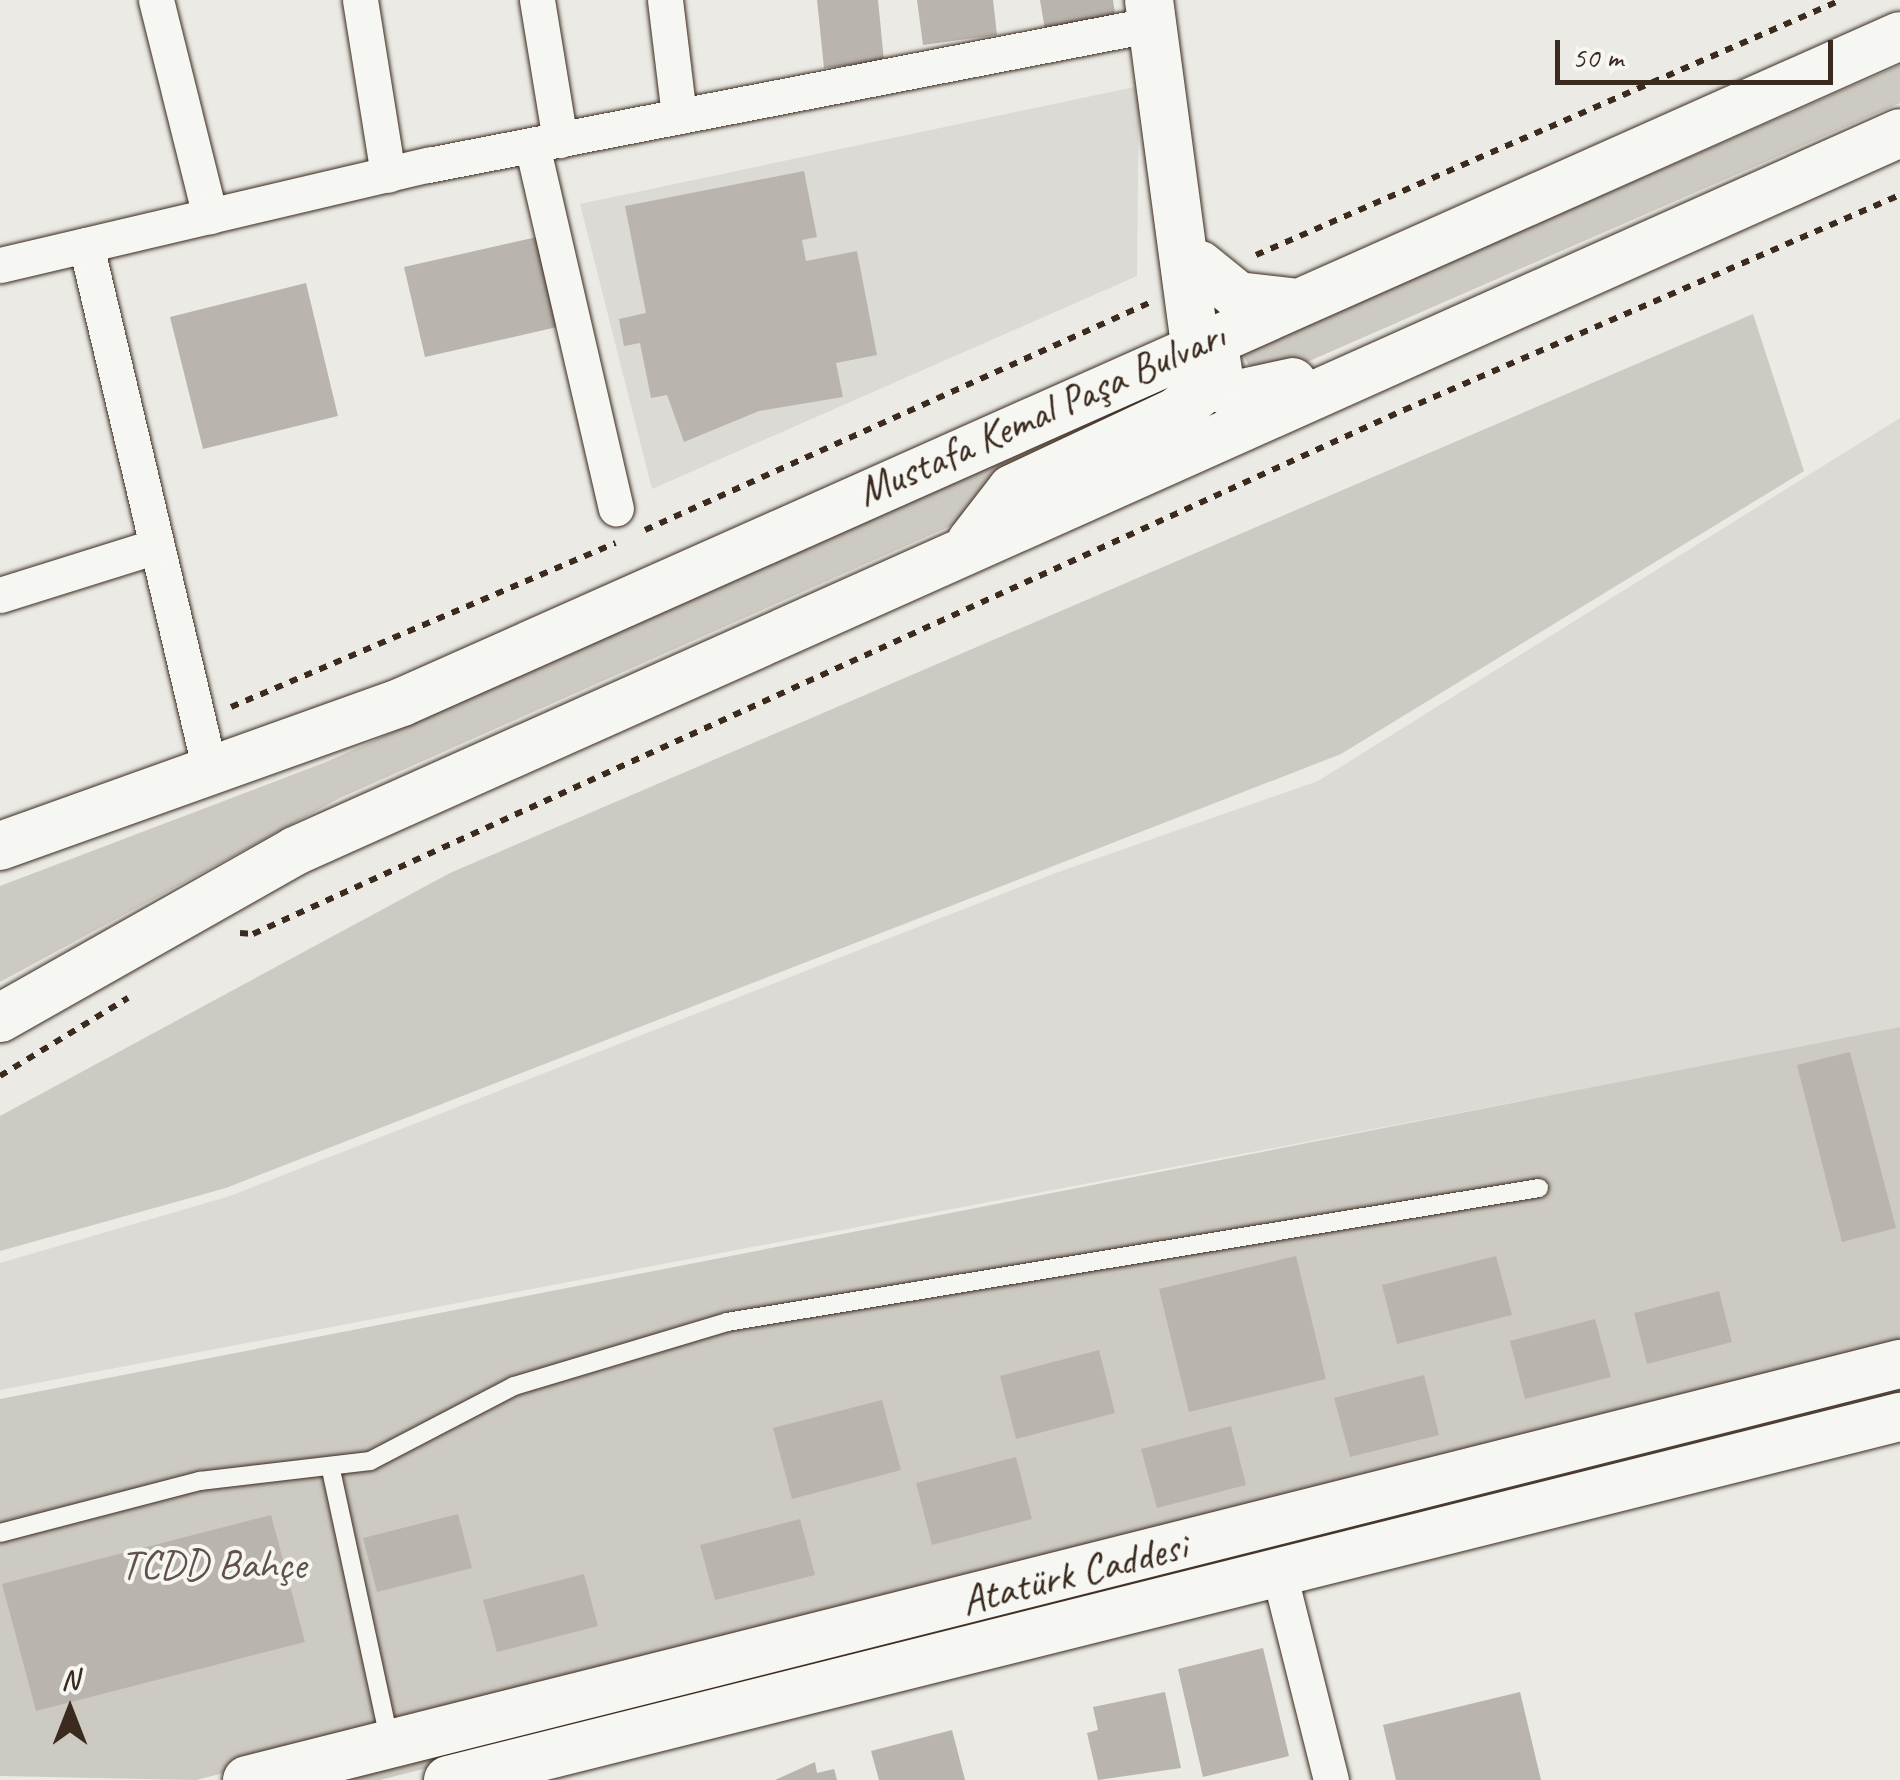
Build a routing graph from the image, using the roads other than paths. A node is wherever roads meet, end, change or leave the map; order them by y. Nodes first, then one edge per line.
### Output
1 (156, 0) edge
2 (360, 0) edge
3 (537, 0) edge
4 (666, 0) edge
5 (1152, 12) edge
6 (1900, 36) edge
7 (679, 116) junction
8 (1900, 133) edge
9 (546, 142) junction
10 (388, 174) junction
11 (210, 216) junction
12 (86, 245) junction
13 (0, 265) edge
14 (1192, 275) junction
15 (1291, 302) junction
16 (1206, 355) junction
17 (1380, 360) junction
18 (1134, 372) junction
19 (616, 508) dead end
20 (156, 546) junction
21 (968, 546) junction
22 (0, 595) edge
23 (196, 780) junction
24 (0, 846) edge
25 (0, 1018) edge
26 (1539, 1188) dead end
27 (1900, 1364) edge
28 (1900, 1417) edge
29 (331, 1470) junction
30 (0, 1533) edge
31 (1279, 1573) junction
32 (390, 1744) junction
33 (247, 1780) edge
34 (448, 1780) edge
35 (1331, 1780) edge

1 - 11 street
2 - 10 street
3 - 9 street
4 - 7 street
5 - 7 street
5 - 14 main road
6 - 15 main road, Mustafa Kemal Paşa Bulvarı
7 - 9 street
8 - 17 main road
9 - 10 street
9 - 19 street
10 - 11 street
11 - 12 street
12 - 13 street
12 - 20 street
14 - 15 main road
14 - 16 main road
14 - 18 main road
15 - 16 main road, Mustafa Kemal Paşa Bulvarı
16 - 17 main road
16 - 18 main road, Mustafa Kemal Paşa Bulvarı
16 - 21 main road
17 - 21 main road
18 - 23 main road, Mustafa Kemal Paşa Bulvarı
20 - 22 street
20 - 23 street
21 - 25 main road
23 - 24 main road, Mustafa Kemal Paşa Bulvarı
26 - 29 lane
27 - 32 main road, Atatürk Caddesi
28 - 31 main road, Atatürk Caddesi
29 - 30 lane
29 - 32 lane
31 - 34 main road, Atatürk Caddesi
31 - 35 street
32 - 33 main road, Atatürk Caddesi

